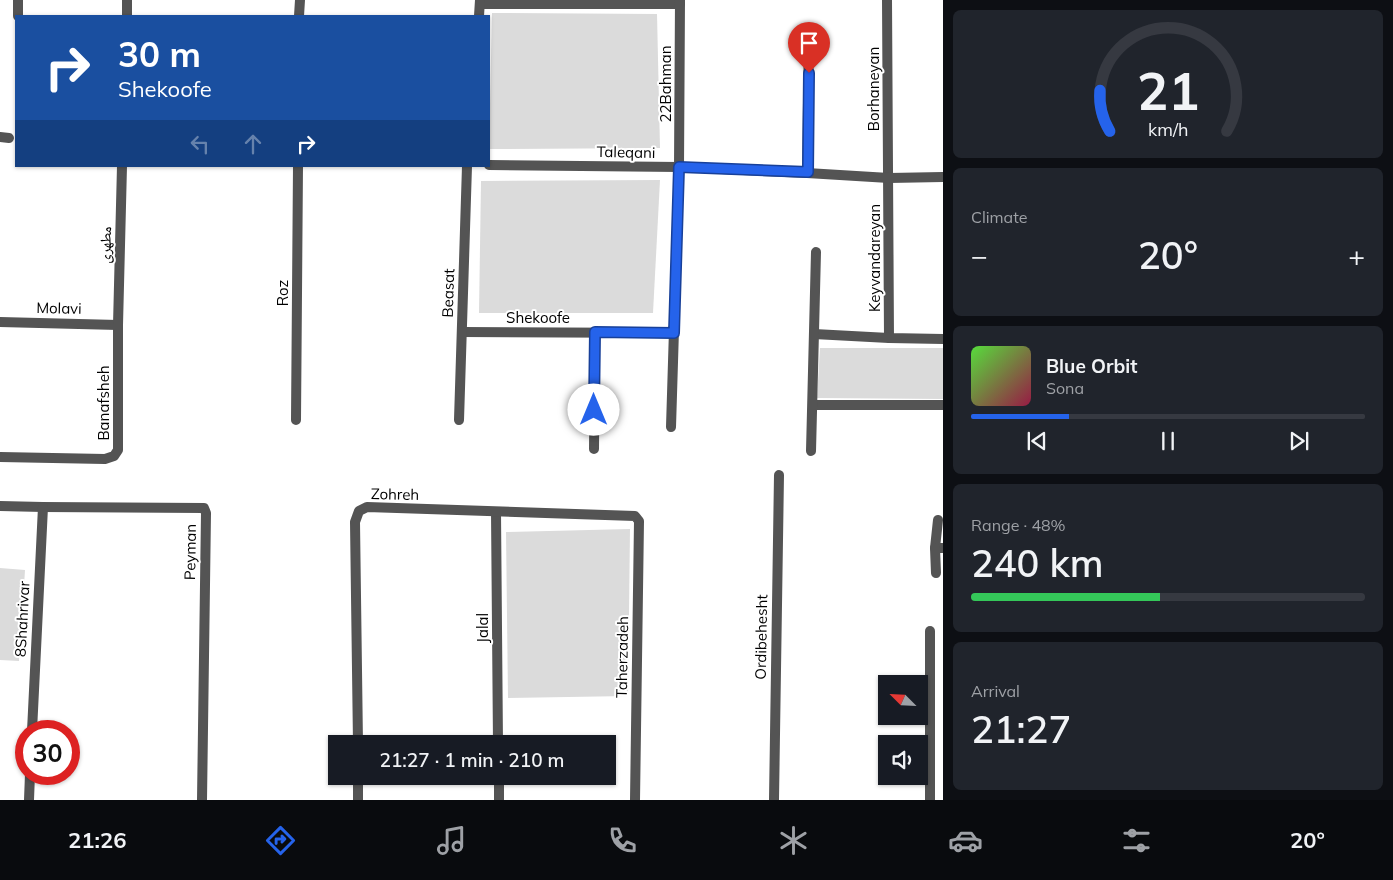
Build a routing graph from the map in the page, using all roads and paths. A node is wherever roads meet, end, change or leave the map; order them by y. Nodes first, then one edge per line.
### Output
1 (18, 0) edge
2 (127, 0) edge
3 (300, 0) edge
4 (887, 0) edge
5 (480, 2) edge
6 (680, 2) edge
7 (18, 15) edge
8 (127, 15) edge
9 (300, 15) edge
10 (479, 15) edge
11 (809, 33) dead end
12 (490, 165) edge
13 (122, 167) edge
14 (298, 167) edge
15 (467, 167) edge
16 (679, 167) junction
17 (808, 172) junction
18 (943, 177) edge
19 (889, 178) junction
20 (816, 252) dead end
21 (0, 322) edge
22 (118, 325) junction
23 (462, 332) junction
24 (595, 332) junction
25 (674, 333) junction
26 (814, 334) junction
27 (888, 338) junction
28 (943, 340) edge
29 (813, 405) junction
30 (943, 405) edge
31 (296, 420) dead end
32 (459, 420) dead end
33 (671, 427) dead end
34 (594, 449) dead end
35 (812, 451) dead end
36 (0, 458) edge
37 (779, 475) dead end
38 (0, 506) edge
39 (42, 507) junction
40 (496, 512) junction
41 (635, 516) joint
42 (938, 520) dead end
43 (939, 548) edge
44 (936, 573) dead end
45 (930, 631) dead end
46 (32, 720) edge
47 (358, 735) edge
48 (498, 735) edge
49 (30, 785) edge
50 (358, 785) edge
51 (499, 785) edge
52 (29, 800) edge
53 (202, 800) edge
54 (358, 800) edge
55 (499, 800) edge
56 (635, 800) edge
57 (774, 800) edge
58 (930, 800) edge

1 - 7 street
2 - 8 street
3 - 9 street
4 - 19 street, Borhaneyan
5 - 6 street
5 - 10 street
6 - 16 street, 22Bahman
11 - 17 street
12 - 16 street, Taleqani
13 - 22 street, مطهری
14 - 31 street, Roz
15 - 23 street, Beasat
16 - 17 street, Taleqani
16 - 25 street, 22Bahman
17 - 19 street, Taleqani
18 - 19 street, Taleqani
19 - 27 street, Keyvandareyan
20 - 26 street
21 - 22 street, Molavi
22 - 36 street, Banafsheh
23 - 24 street, Shekoofe
23 - 32 street, Beasat
24 - 25 street, Shekoofe
24 - 34 street
25 - 33 street, 22Bahman
26 - 27 street
26 - 29 street
27 - 28 street
29 - 30 street
29 - 35 street
37 - 57 street, Ordibehesht
38 - 39 street, Peyman
39 - 46 street, 8Shahrivar
39 - 53 street, Peyman
40 - 41 street, Zohreh
40 - 47 street, Zohreh
40 - 48 street, Jalal
41 - 56 street, Taherzadeh
42 - 43 street
43 - 44 street
45 - 58 street
49 - 52 street
50 - 54 street
51 - 55 street

